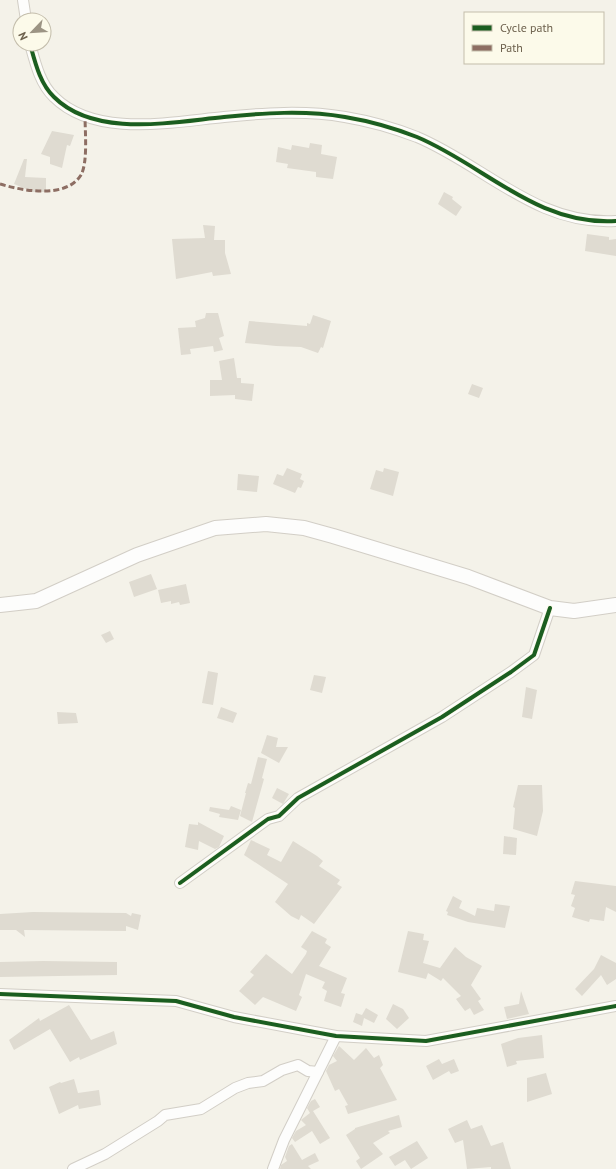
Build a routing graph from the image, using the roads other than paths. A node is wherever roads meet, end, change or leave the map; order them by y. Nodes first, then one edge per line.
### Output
1 (23, 0) edge
2 (25, 12) edge
3 (32, 52) edge
4 (616, 221) edge
5 (616, 605) edge
6 (0, 606) edge
7 (550, 608) junction
8 (180, 883) dead end
9 (0, 994) edge
10 (616, 1006) edge
11 (336, 1036) junction
12 (318, 1072) junction
13 (73, 1169) edge
14 (273, 1169) edge

1 - 2 street
3 - 4 street
5 - 7 main road
6 - 7 main road
7 - 8 street
9 - 11 street
10 - 11 street
11 - 12 street
12 - 13 street
12 - 14 street

